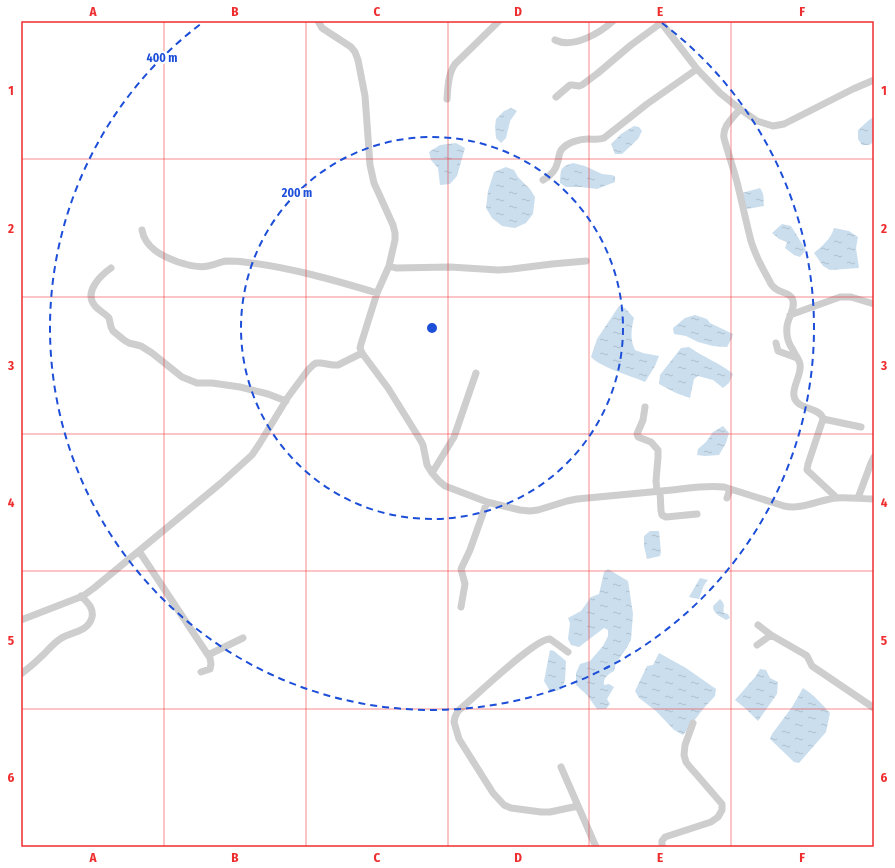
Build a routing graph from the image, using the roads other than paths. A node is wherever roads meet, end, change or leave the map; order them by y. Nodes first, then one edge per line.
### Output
1 (318, 21) edge
2 (499, 21) edge
3 (613, 21) edge
4 (660, 22) edge
5 (555, 40) dead end
6 (697, 69) junction
7 (874, 80) edge
8 (556, 98) dead end
9 (447, 99) dead end
10 (740, 109) junction
11 (543, 180) dead end
12 (142, 230) dead end
13 (586, 261) dead end
14 (389, 266) junction
15 (111, 268) dead end
16 (377, 293) junction
17 (874, 304) edge
18 (790, 315) junction
19 (776, 343) dead end
20 (362, 353) junction
21 (797, 358) junction
22 (476, 373) dead end
23 (286, 401) junction
24 (645, 408) dead end
25 (823, 419) junction
26 (861, 427) dead end
27 (874, 457) edge
28 (432, 473) junction
29 (730, 489) junction
30 (658, 491) junction
31 (727, 498) dead end
32 (837, 498) junction
33 (858, 498) junction
34 (874, 499) edge
35 (487, 502) junction
36 (697, 514) dead end
37 (139, 551) junction
38 (81, 596) junction
39 (461, 607) dead end
40 (21, 620) edge
41 (758, 625) dead end
42 (771, 635) junction
43 (243, 638) dead end
44 (757, 645) dead end
45 (568, 652) dead end
46 (208, 655) junction
47 (200, 672) dead end
48 (21, 674) edge
49 (874, 708) edge
50 (693, 723) dead end
51 (561, 767) dead end
52 (578, 806) junction
53 (596, 847) edge
54 (662, 847) edge

1 - 14 street
2 - 9 street
3 - 5 street
4 - 6 street
4 - 8 street
6 - 10 street
6 - 11 street
7 - 10 street
10 - 18 street
12 - 16 street
13 - 14 street
14 - 16 street
15 - 23 street
16 - 20 street
17 - 18 street
18 - 21 street
19 - 21 street
20 - 23 street
20 - 28 street
21 - 25 street
22 - 28 street
23 - 37 street
24 - 30 street
25 - 26 street
25 - 32 street
27 - 33 street
28 - 35 street
29 - 30 street
29 - 31 street
29 - 32 street
30 - 35 street
30 - 36 street
32 - 33 street
33 - 34 street
35 - 39 street
37 - 38 street
37 - 46 street
38 - 40 street
38 - 48 street
41 - 42 street
42 - 44 street
42 - 49 street
43 - 46 street
45 - 52 street
46 - 47 street
50 - 54 street
51 - 52 street
52 - 53 street

